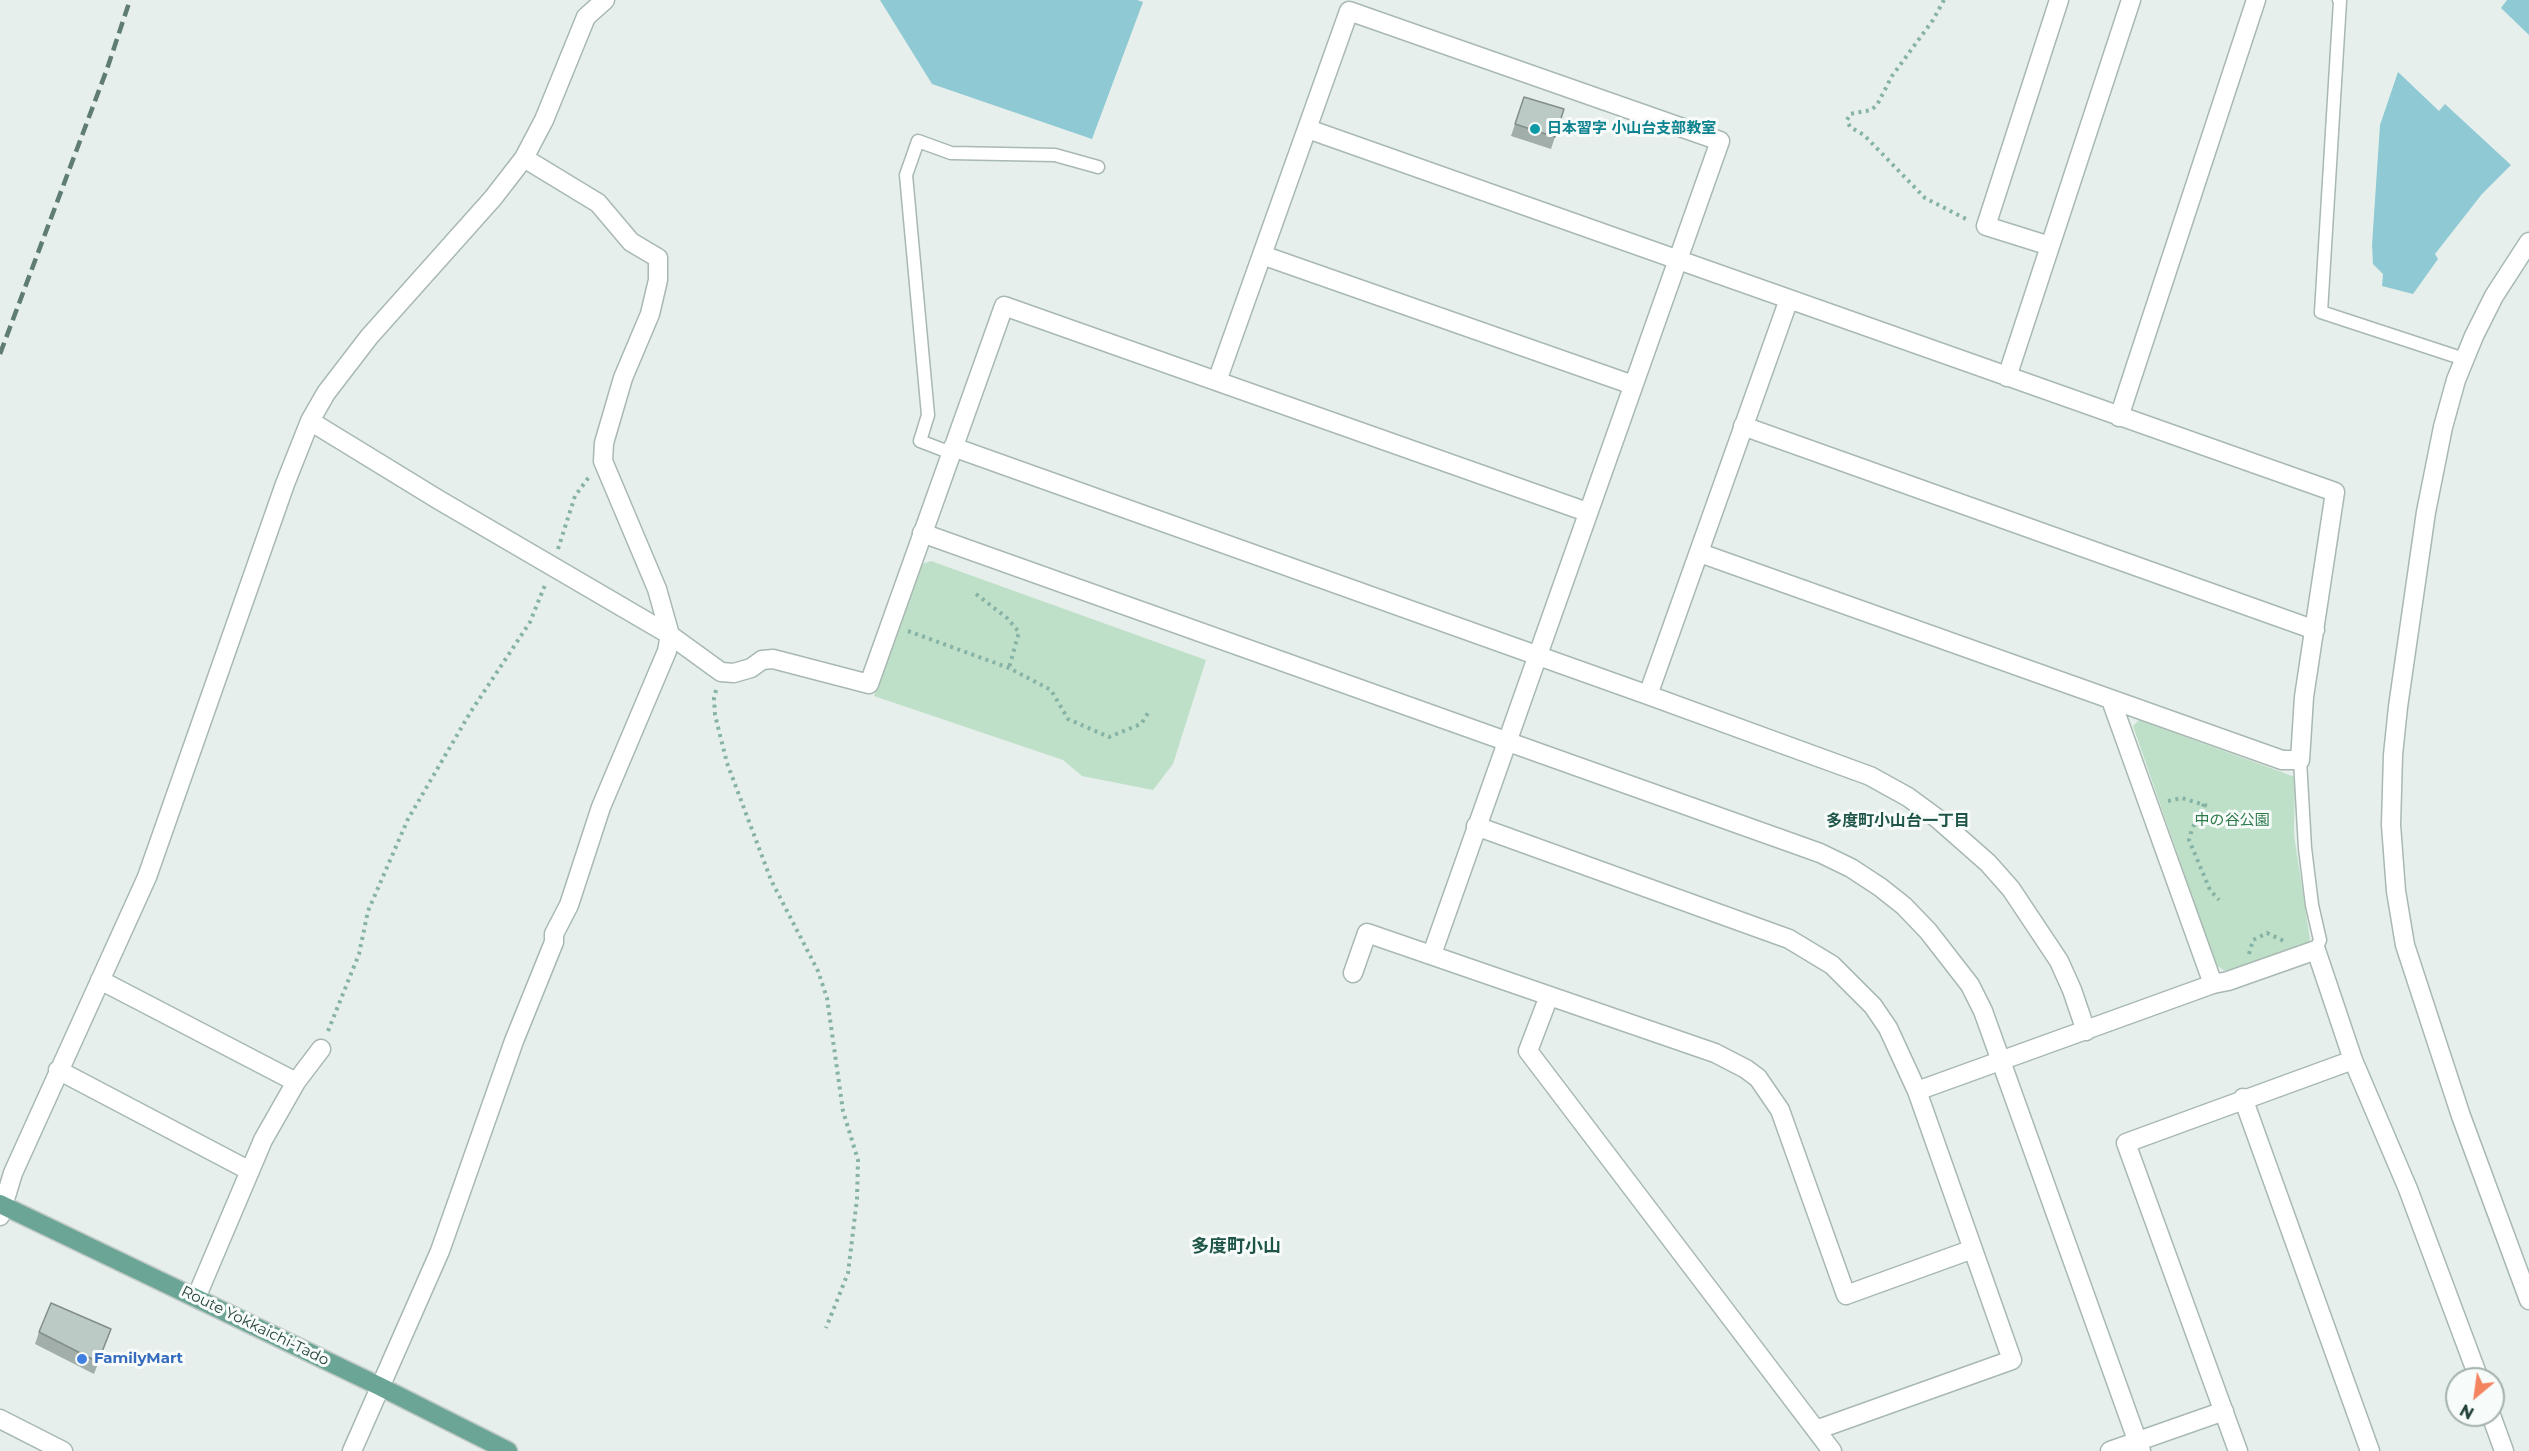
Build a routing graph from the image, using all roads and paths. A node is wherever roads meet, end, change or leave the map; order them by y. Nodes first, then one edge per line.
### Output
1 (605, 0) edge
2 (1944, 0) edge
3 (2059, 0) edge
4 (2131, 0) edge
5 (2256, 0) edge
6 (2339, 0) edge
7 (1308, 129) junction
8 (524, 158) junction
9 (1098, 167) dead end
10 (1986, 226) junction
11 (2529, 242) edge
12 (2050, 246) junction
13 (1262, 255) junction
14 (1677, 260) junction
15 (1789, 299) junction
16 (2464, 359) junction
17 (2007, 377) junction
18 (1217, 381) junction
19 (1633, 385) junction
20 (2120, 417) junction
21 (310, 421) junction
22 (1743, 426) junction
23 (952, 450) junction
24 (603, 461) junction
25 (1587, 512) junction
26 (922, 533) junction
27 (1700, 553) junction
28 (552, 568) junction
29 (976, 594) dead end
30 (890, 624) junction
31 (2315, 630) junction
32 (670, 635) junction
33 (1537, 656) junction
34 (1009, 668) junction
35 (721, 672) junction
36 (1648, 695) junction
37 (2111, 700) junction
38 (1150, 710) dead end
39 (1507, 742) junction
40 (2300, 760) junction
41 (2160, 803) dead end
42 (1476, 826) junction
43 (2219, 900) dead end
44 (2286, 944) dead end
45 (2316, 950) junction
46 (1432, 954) junction
47 (1353, 973) dead end
48 (2252, 973) junction
49 (100, 980) junction
50 (2213, 984) junction
51 (1549, 996) junction
52 (2086, 1031) junction
53 (321, 1049) joint
54 (2353, 1060) junction
55 (2002, 1061) junction
56 (58, 1070) junction
57 (296, 1082) junction
58 (1917, 1091) junction
59 (2243, 1098) junction
60 (250, 1171) junction
61 (1, 1209) edge
62 (1973, 1249) junction
63 (196, 1298) junction
64 (2529, 1300) edge
65 (826, 1328) dead end
66 (2474, 1367) edge
67 (379, 1386) junction
68 (2224, 1411) junction
69 (0, 1419) edge
70 (2495, 1427) edge
71 (1816, 1430) junction
72 (2139, 1446) edge
73 (63, 1451) edge
74 (352, 1451) edge
75 (508, 1451) edge
76 (1833, 1451) edge
77 (2110, 1451) edge
78 (2238, 1451) edge
79 (2370, 1451) edge
80 (2504, 1451) edge

1 - 8 street
2 - 10 path
3 - 10 street
4 - 12 street
5 - 20 street
6 - 16 lane
7 - 13 street
7 - 14 street
7 - 14 street
8 - 21 street
8 - 24 street
9 - 23 lane
10 - 12 street
11 - 16 street
12 - 17 street
13 - 18 street
13 - 19 street
14 - 15 street
14 - 19 street
15 - 17 street
15 - 22 street
16 - 64 street
17 - 20 street
18 - 23 street
18 - 25 street
19 - 25 street
20 - 31 street
21 - 28 street
21 - 49 street
22 - 27 street
22 - 31 street
23 - 26 street
23 - 33 street
24 - 28 path
24 - 32 street
25 - 33 street
26 - 30 street
26 - 39 street
27 - 36 street
27 - 37 street
28 - 32 street
28 - 53 path
29 - 34 path
30 - 34 path
30 - 35 street
31 - 40 street
32 - 35 street
32 - 67 street
33 - 36 street
33 - 39 street
34 - 38 path
35 - 65 path
36 - 52 street
37 - 40 street
37 - 50 street
39 - 42 street
39 - 55 street
40 - 45 lane
41 - 43 path
42 - 46 street
42 - 58 street
44 - 48 path
45 - 48 street
45 - 54 street
46 - 47 street
46 - 51 street
48 - 50 street
49 - 56 street
49 - 57 street
50 - 52 street
51 - 62 street
51 - 71 street
52 - 55 street
53 - 57 street
54 - 59 street
54 - 66 street
55 - 58 street
55 - 72 street
56 - 60 street
56 - 61 street
57 - 60 street
58 - 62 street
59 - 68 street
59 - 79 street
60 - 63 street
61 - 63 main road, Route Yokkaichi-Tado
62 - 71 street
63 - 67 main road, Route Yokkaichi-Tado
67 - 74 street
67 - 75 main road, Route Yokkaichi-Tado
68 - 72 street
68 - 78 street
69 - 73 street
70 - 80 street
71 - 76 street
72 - 77 street

